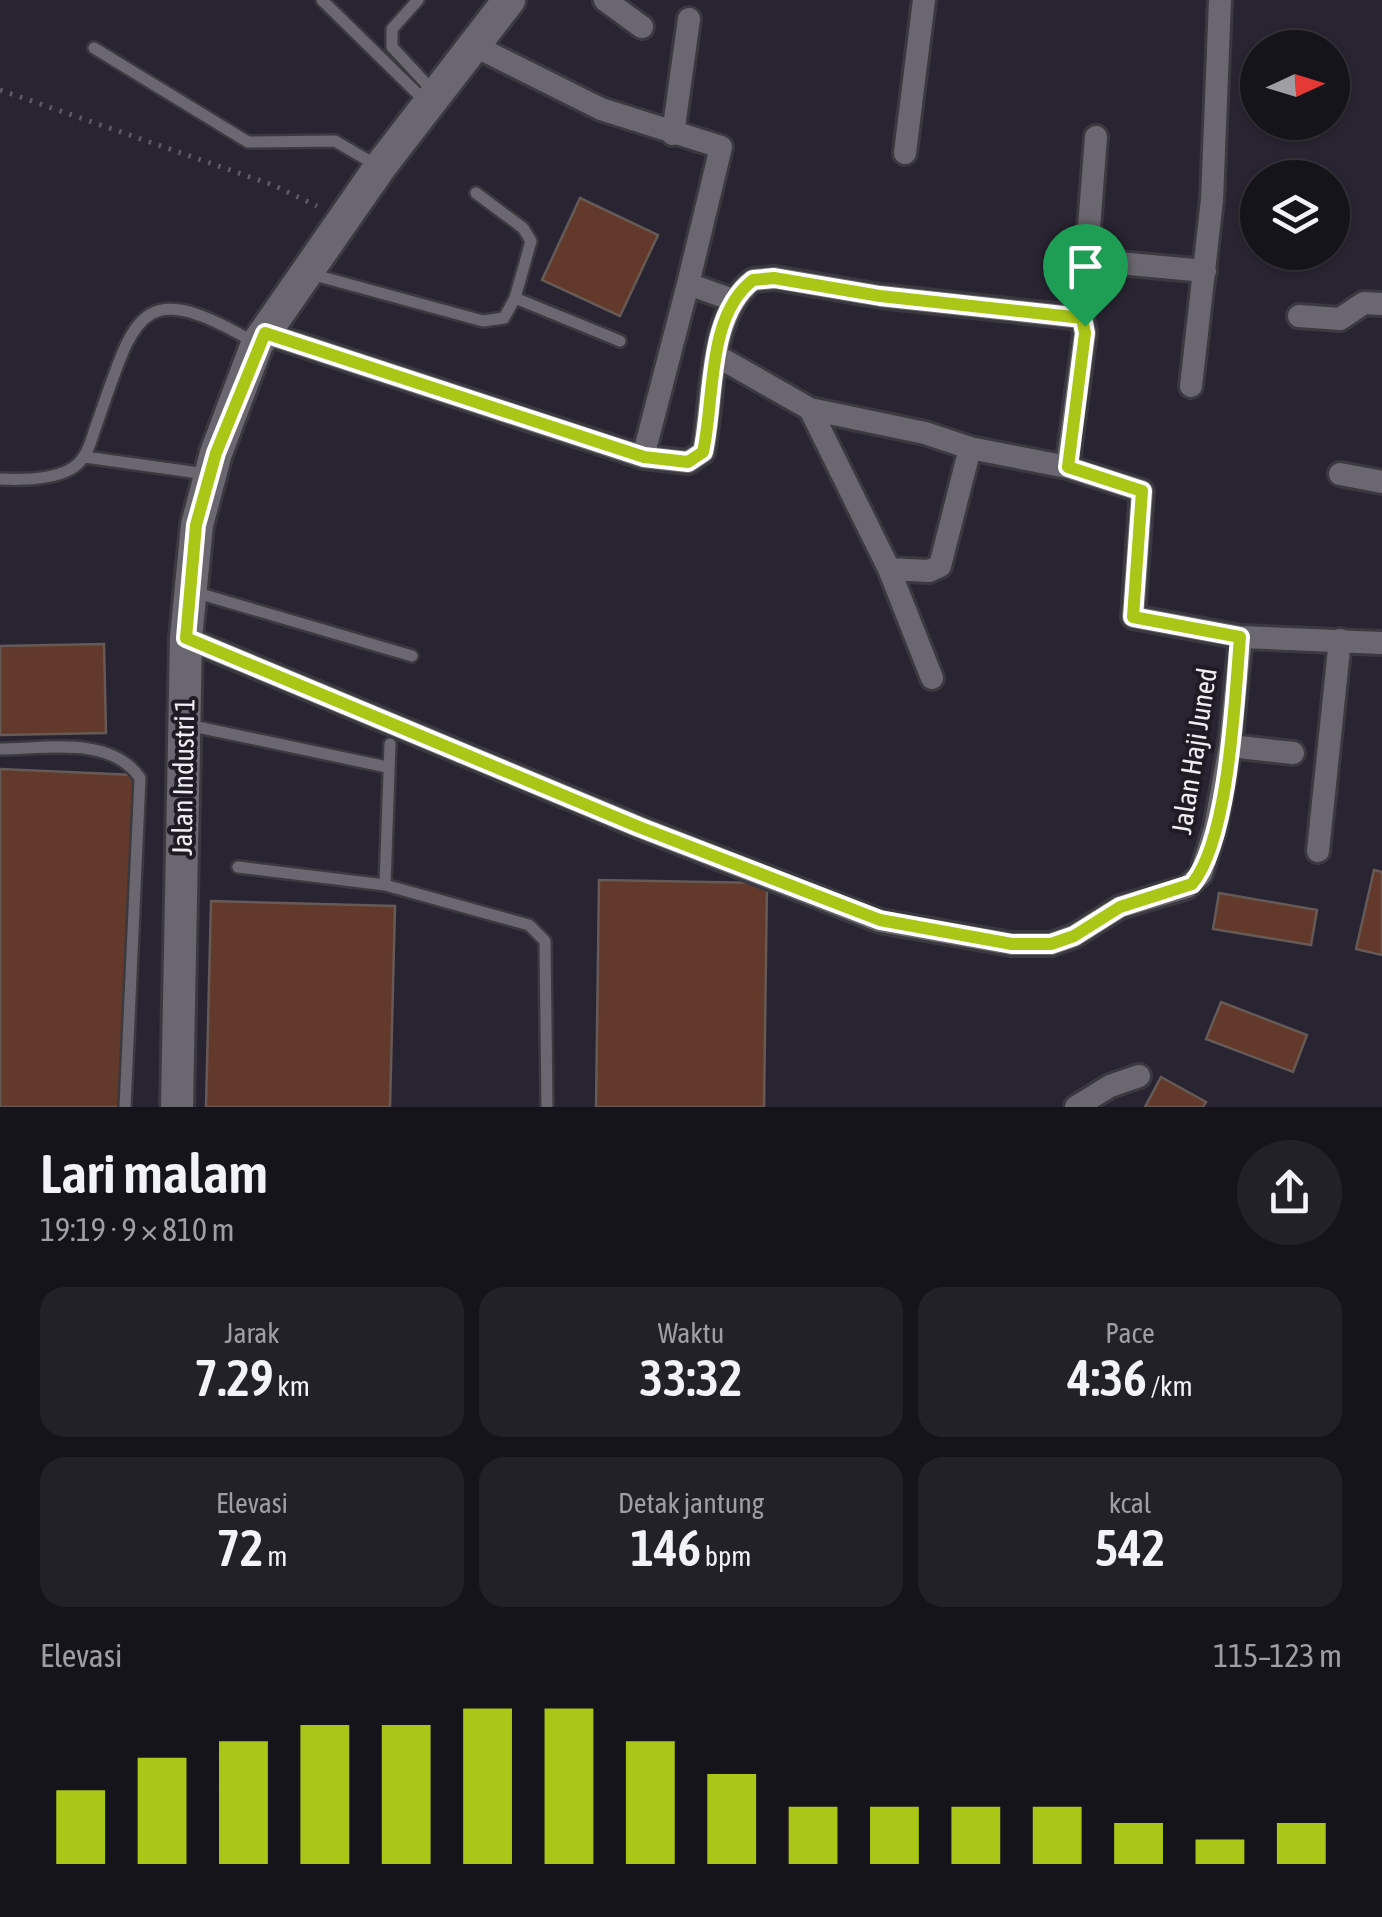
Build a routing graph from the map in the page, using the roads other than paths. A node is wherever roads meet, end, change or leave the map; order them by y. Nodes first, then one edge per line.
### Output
1 (322, 0) edge
2 (418, 0) edge
3 (605, 0) edge
4 (924, 0) edge
5 (1220, 0) edge
6 (499, 4) edge
7 (690, 19) dead end
8 (642, 26) dead end
9 (473, 45) junction
10 (94, 48) dead end
11 (432, 99) junction
12 (674, 134) junction
13 (1096, 137) dead end
14 (905, 153) dead end
15 (380, 167) junction
16 (476, 193) dead end
17 (1086, 260) junction
18 (306, 272) junction
19 (1204, 272) junction
20 (688, 284) junction
21 (515, 298) junction
22 (733, 300) junction
23 (1382, 304) edge
24 (1299, 316) dead end
25 (1082, 318) junction
26 (261, 338) junction
27 (620, 341) dead end
28 (717, 356) junction
29 (1191, 386) dead end
30 (810, 410) junction
31 (970, 448) junction
32 (85, 457) junction
33 (644, 457) junction
34 (1068, 467) junction
35 (210, 474) junction
36 (1340, 474) dead end
37 (0, 479) edge
38 (1382, 482) edge
39 (889, 569) junction
40 (190, 591) junction
41 (1240, 637) junction
42 (186, 638) junction
43 (1340, 640) junction
44 (1382, 642) edge
45 (412, 656) dead end
46 (932, 678) dead end
47 (184, 724) junction
48 (390, 744) dead end
49 (1230, 746) junction
50 (0, 749) edge
51 (1293, 753) dead end
52 (387, 767) junction
53 (1318, 851) dead end
54 (238, 867) dead end
55 (385, 885) junction
56 (1139, 1076) dead end
57 (125, 1107) edge
58 (176, 1107) edge
59 (548, 1107) edge
60 (1076, 1107) edge

1 - 11 lane
2 - 11 lane
3 - 8 street
4 - 14 street
5 - 19 street
6 - 9 street, Jalan Industri 1
7 - 12 street
9 - 11 street, Jalan Industri 1
9 - 12 street
10 - 15 lane
11 - 15 street, Jalan Industri 1
12 - 20 street
13 - 17 street
15 - 18 street, Jalan Industri 1
16 - 21 lane
17 - 19 street
17 - 25 street
18 - 21 lane
18 - 26 street, Jalan Industri 1
19 - 29 street
20 - 22 street
20 - 33 street
21 - 27 lane
22 - 25 street
22 - 28 street
23 - 24 street
25 - 34 street
26 - 32 lane
26 - 33 street
26 - 35 street, Jalan Industri 1
28 - 30 street
28 - 33 street
30 - 31 street
30 - 39 street
31 - 34 street
31 - 39 street
32 - 35 lane
32 - 37 lane
34 - 41 street
35 - 40 street, Jalan Industri 1
36 - 38 street
39 - 46 street
40 - 42 street, Jalan Industri 1
40 - 45 lane
41 - 43 street
41 - 49 street, Jalan Haji Juned
42 - 47 street, Jalan Industri 1
42 - 49 street, Jalan Haji Juned
43 - 44 street
43 - 53 street
47 - 52 lane
47 - 58 street, Jalan Industri 1
48 - 52 lane
49 - 51 street
50 - 57 lane
52 - 55 lane
54 - 55 lane
55 - 59 lane
56 - 60 street

